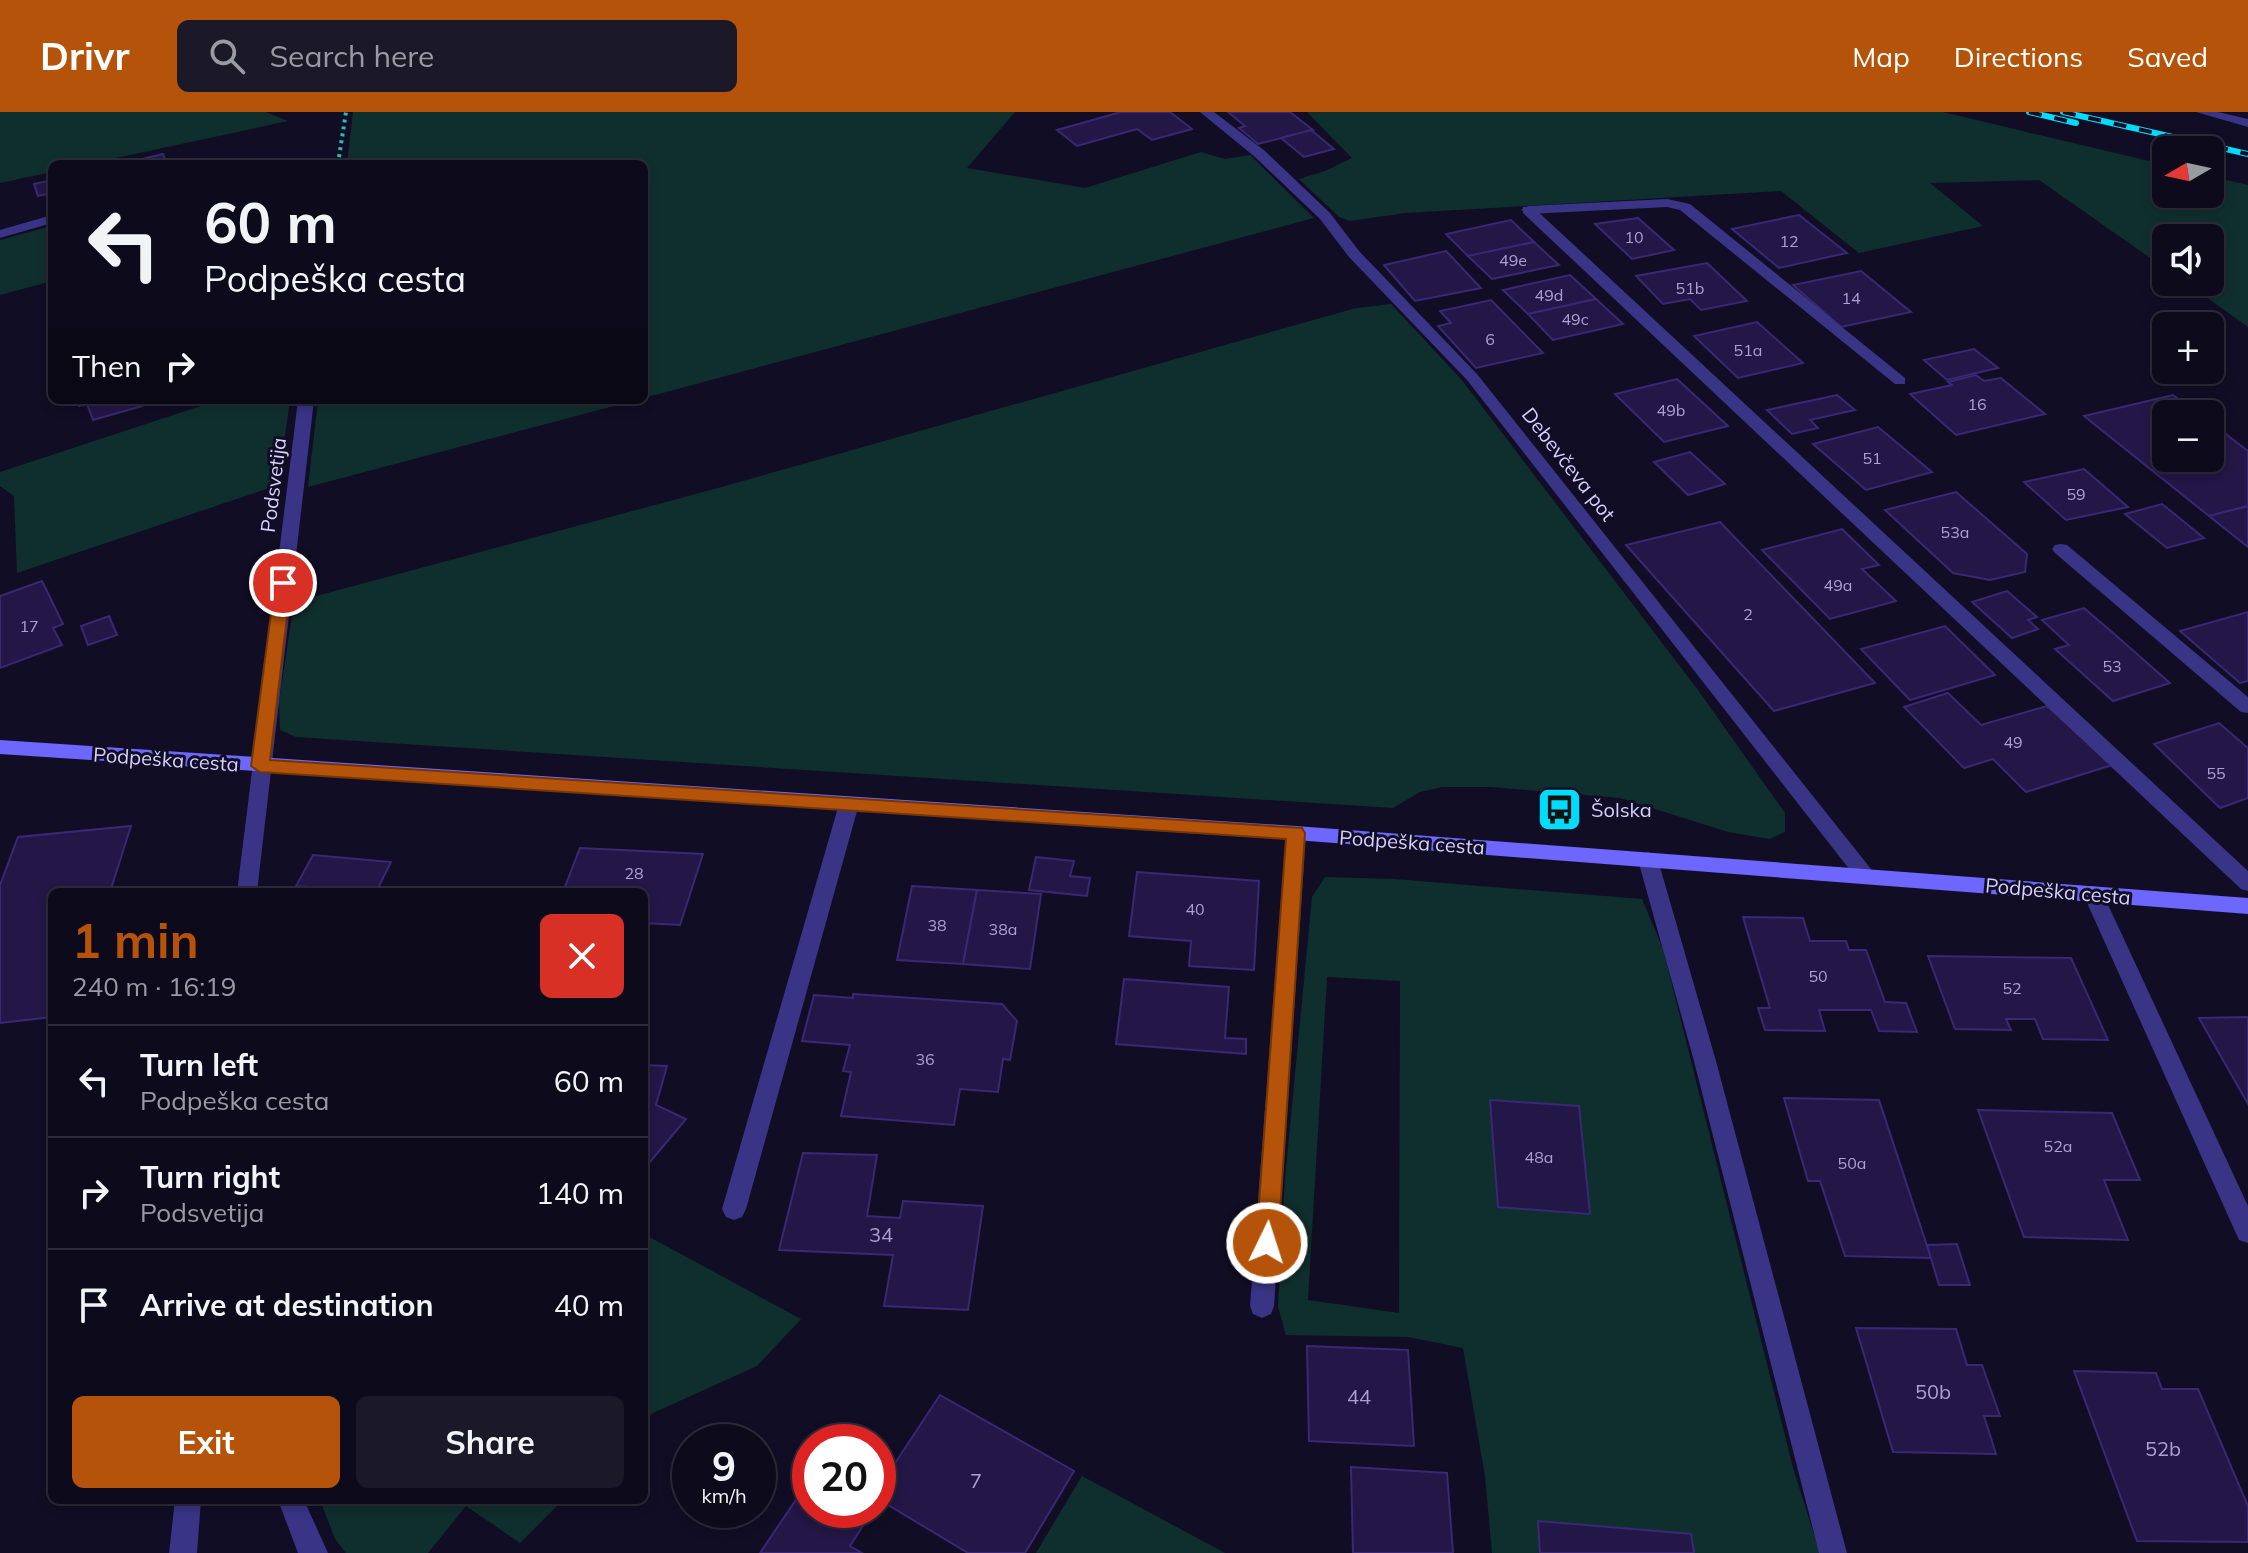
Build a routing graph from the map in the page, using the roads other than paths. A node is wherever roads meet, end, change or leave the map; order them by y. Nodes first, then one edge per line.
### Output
1 (1206, 112) edge
2 (2202, 112) edge
3 (2248, 123) edge
4 (48, 220) edge
5 (0, 234) edge
6 (1900, 381) dead end
7 (305, 404) edge
8 (2061, 549) dead end
9 (2248, 707) edge
10 (0, 747) edge
11 (260, 766) junction
12 (849, 804) junction
13 (1296, 833) junction
14 (1648, 860) junction
15 (1864, 874) junction
16 (2248, 883) edge
17 (247, 888) edge
18 (2093, 894) junction
19 (2248, 906) edge
20 (734, 1209) dead end
21 (2248, 1232) edge
22 (1262, 1306) dead end
23 (188, 1504) edge
24 (293, 1504) edge
25 (183, 1553) edge
26 (314, 1553) edge
27 (1833, 1553) edge

1 - 15 street, Debevčeva pot
2 - 3 street
4 - 5 street
6 - 16 street
7 - 11 street, Podsvetija
8 - 9 street
10 - 11 main road, Podpeška cesta
11 - 12 main road, Podpeška cesta
11 - 17 street, Podsvetija
12 - 13 main road, Podpeška cesta
12 - 20 street
13 - 14 main road, Podpeška cesta
13 - 22 street
14 - 15 main road, Podpeška cesta
14 - 27 street
15 - 18 main road, Podpeška cesta
18 - 19 main road, Podpeška cesta
18 - 21 street
23 - 25 street
24 - 26 street

